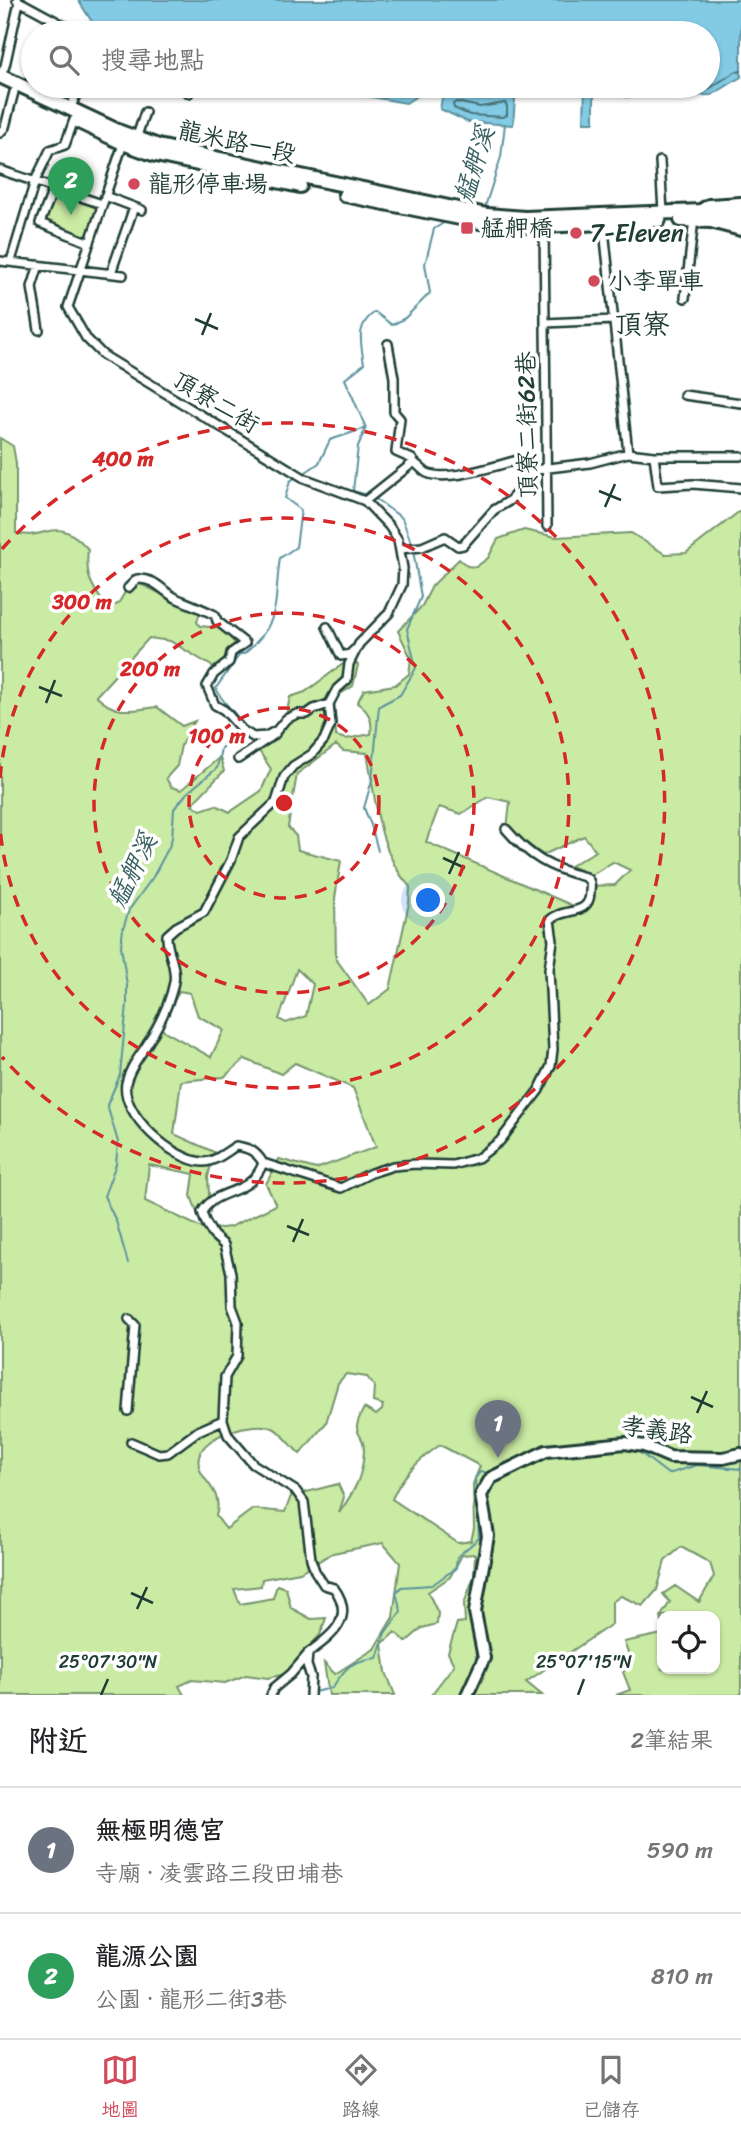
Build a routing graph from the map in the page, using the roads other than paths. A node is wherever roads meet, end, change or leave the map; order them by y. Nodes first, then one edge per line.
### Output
1 (18, 1) edge
2 (56, 21) edge
3 (0, 77) edge
4 (0, 85) edge
5 (21, 88) edge
6 (15, 92) junction
7 (21, 94) edge
8 (31, 98) edge
9 (41, 98) edge
10 (77, 98) edge
11 (145, 112) dead end
12 (72, 114) junction
13 (0, 133) edge
14 (128, 139) junction
15 (660, 161) dead end
16 (0, 170) edge
17 (35, 181) junction
18 (54, 187) junction
19 (103, 200) junction
20 (741, 204) edge
21 (134, 207) junction
22 (142, 210) dead end
23 (663, 212) junction
24 (741, 212) edge
25 (697, 215) junction
26 (481, 217) junction
27 (603, 219) junction
28 (741, 219) edge
29 (711, 221) junction
30 (544, 226) junction
31 (741, 229) edge
32 (90, 243) junction
33 (0, 261) edge
34 (11, 261) junction
35 (39, 265) junction
36 (80, 271) junction
37 (111, 273) junction
38 (123, 275) dead end
39 (685, 298) dead end
40 (614, 320) junction
41 (545, 323) junction
42 (38, 330) dead end
43 (388, 344) dead end
44 (684, 395) dead end
45 (741, 403) edge
46 (628, 453) junction
47 (653, 456) junction
48 (741, 456) edge
49 (414, 462) junction
50 (548, 468) junction
51 (532, 470) junction
52 (741, 488) edge
53 (365, 501) junction
54 (547, 526) dead end
55 (403, 549) junction
56 (128, 588) dead end
57 (327, 627) dead end
58 (359, 644) junction
59 (330, 704) junction
60 (277, 730) junction
61 (238, 759) dead end
62 (506, 829) dead end
63 (263, 1163) junction
64 (129, 1319) dead end
65 (128, 1410) dead end
66 (223, 1420) junction
67 (131, 1442) dead end
68 (741, 1454) edge
69 (308, 1653) junction
70 (271, 1695) edge
71 (310, 1695) edge
72 (467, 1695) edge

1 - 2 street
1 - 3 street
3 - 5 main road, 龍米路一段
4 - 6 main road, 龍米路一段
6 - 7 main road, 龍米路一段
6 - 13 street
8 - 12 main road, 龍米路一段
9 - 12 main road, 龍米路一段
10 - 12 street
11 - 14 street
12 - 14 main road, 龍米路一段
12 - 17 street
14 - 19 street
14 - 26 main road, 龍米路一段
14 - 26 main road, 龍米路一段
15 - 23 street
16 - 17 street
17 - 18 street
17 - 34 street
18 - 19 street
18 - 32 street
19 - 21 street
19 - 32 street
20 - 25 main road
21 - 22 street
21 - 37 street
23 - 25 main road, 龍米路一段
23 - 27 main road, 龍米路一段
24 - 25 street, 龍米路一段
25 - 27 main road, 龍米路一段
25 - 29 main road, 龍米路一段
25 - 39 street
26 - 27 main road, 龍米路一段
26 - 30 main road, 龍米路一段
27 - 30 main road, 龍米路一段
27 - 40 street
28 - 29 street, 龍米路一段
29 - 31 main road
30 - 41 street, 頂寮二街62巷
32 - 36 street
33 - 34 street
34 - 35 street
35 - 36 street
35 - 42 street
36 - 37 street
36 - 53 street, 頂寮二街
37 - 38 street
40 - 41 street
40 - 46 street
41 - 50 street, 頂寮二街62巷
43 - 49 street
44 - 45 street
46 - 47 street
46 - 50 street
47 - 48 street
47 - 52 street
49 - 51 street
49 - 53 street
50 - 51 street
50 - 54 street, 頂寮二街62巷
51 - 55 street
53 - 55 street, 頂寮二街
55 - 58 street
56 - 60 street
57 - 58 street
58 - 59 street
59 - 60 street
59 - 63 street
60 - 61 street
62 - 63 street
63 - 66 street
64 - 65 street
66 - 67 street
66 - 69 street
68 - 72 street, 孝義路
69 - 70 street
69 - 71 street

